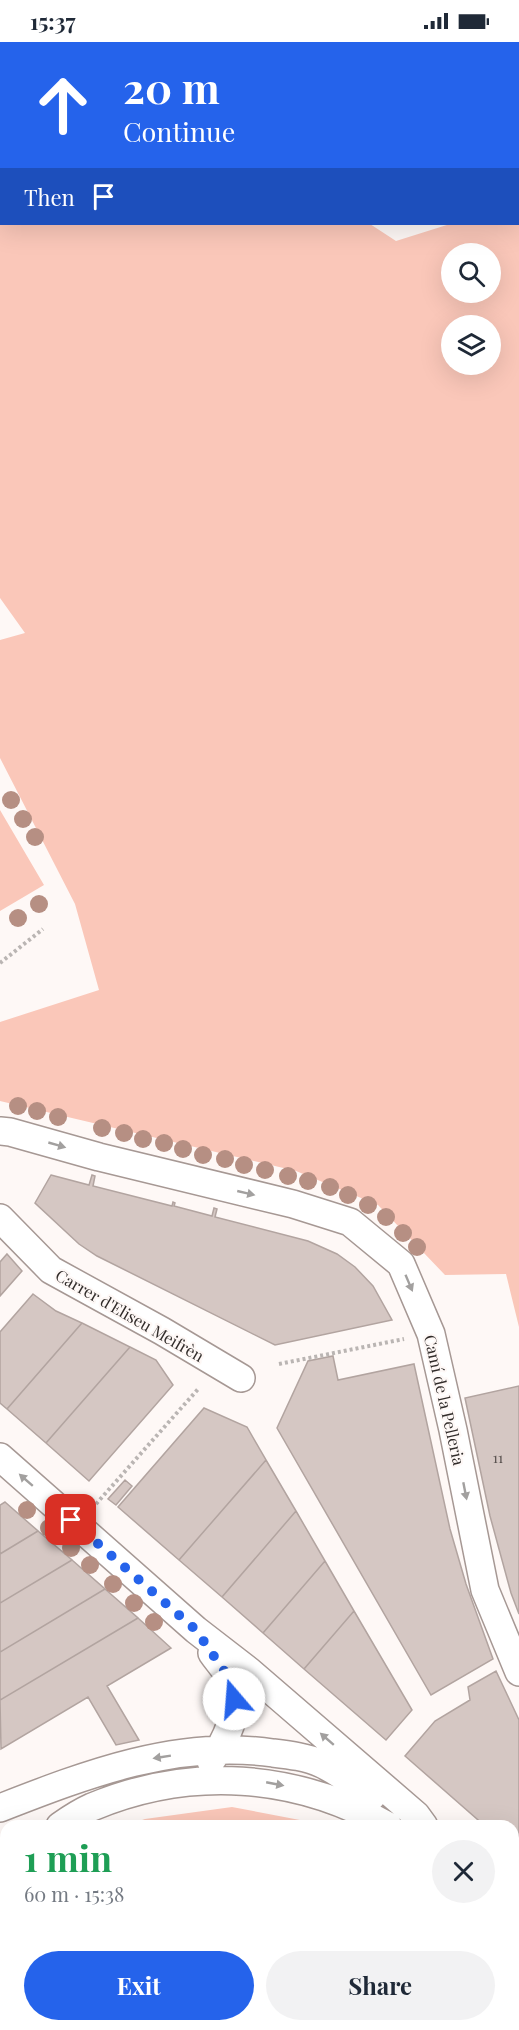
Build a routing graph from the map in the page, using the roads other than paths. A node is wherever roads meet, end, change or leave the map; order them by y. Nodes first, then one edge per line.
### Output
1 (0, 1131) edge
2 (0, 1218) edge
3 (241, 1378) dead end
4 (0, 1457) edge
5 (196, 1630) junction
6 (519, 1672) edge
7 (220, 1749) junction
8 (171, 1784) junction
9 (0, 1808) edge
10 (90, 1808) junction
11 (70, 1820) edge
12 (378, 1820) edge
13 (404, 1820) edge
14 (420, 1820) edge

1 -> 6 street, Camí de la Pelleria
2 - 3 street, Carrer d'Eliseu Meifrèn
5 -> 4 street
5 - 7 street
14 -> 5 street
7 - 8 street
7 -> 9 street
7 - 13 street
8 - 10 street
8 -> 12 street
9 - 10 street
10 - 11 street

